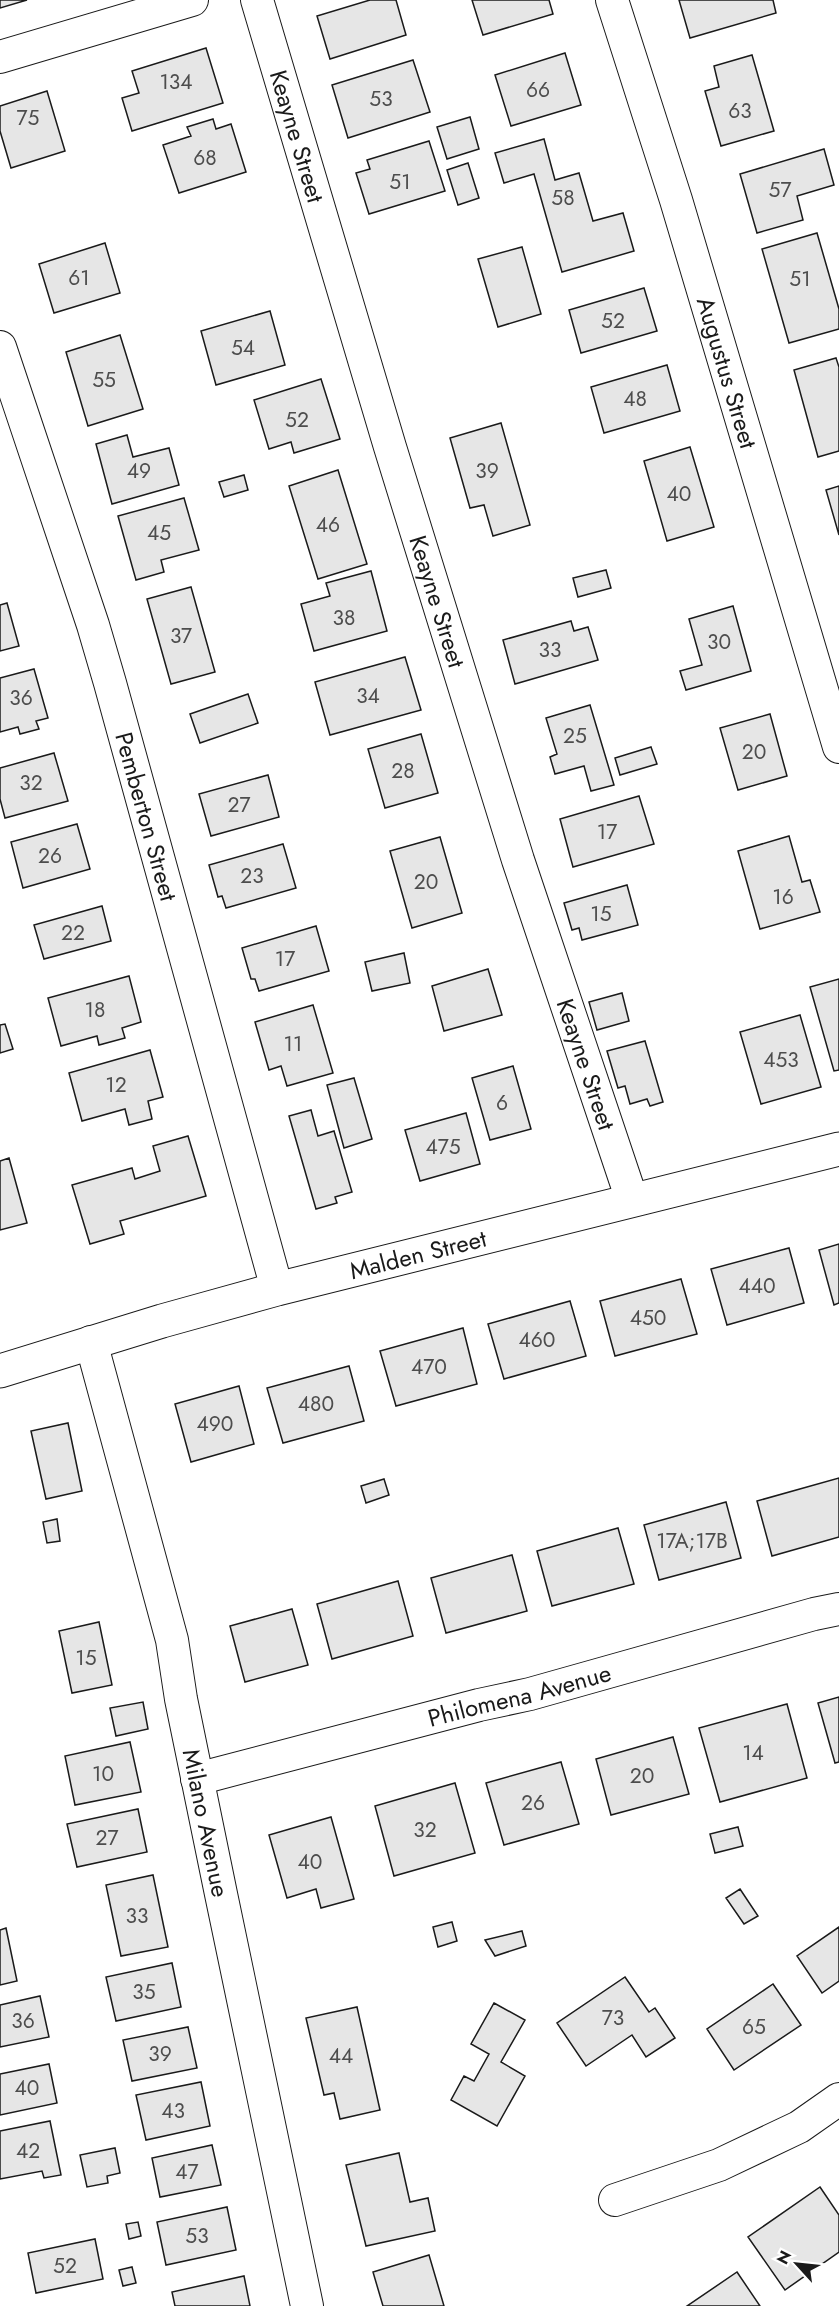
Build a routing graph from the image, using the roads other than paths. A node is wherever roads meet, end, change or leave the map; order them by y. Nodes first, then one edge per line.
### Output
1 (192, 0) edge
2 (257, 0) edge
3 (612, 0) edge
4 (0, 57) edge
5 (0, 347) edge
6 (839, 747) edge
7 (839, 1149) edge
8 (633, 1200) junction
9 (277, 1289) junction
10 (91, 1342) junction
11 (0, 1371) edge
12 (839, 1609) edge
13 (198, 1779) junction
14 (839, 2099) edge
15 (615, 2200) dead end
16 (307, 2306) edge

1 - 4 street
2 - 8 street, Keayne Street
3 - 6 street, Augustus Street
5 - 9 street, Pemberton Street
7 - 8 street, Malden Street
8 - 9 street, Malden Street
9 - 10 street, Malden Street
10 - 11 street, Malden Street
10 - 13 street, Milano Avenue
12 - 13 street, Philomena Avenue
13 - 16 street, Milano Avenue
14 - 15 street

